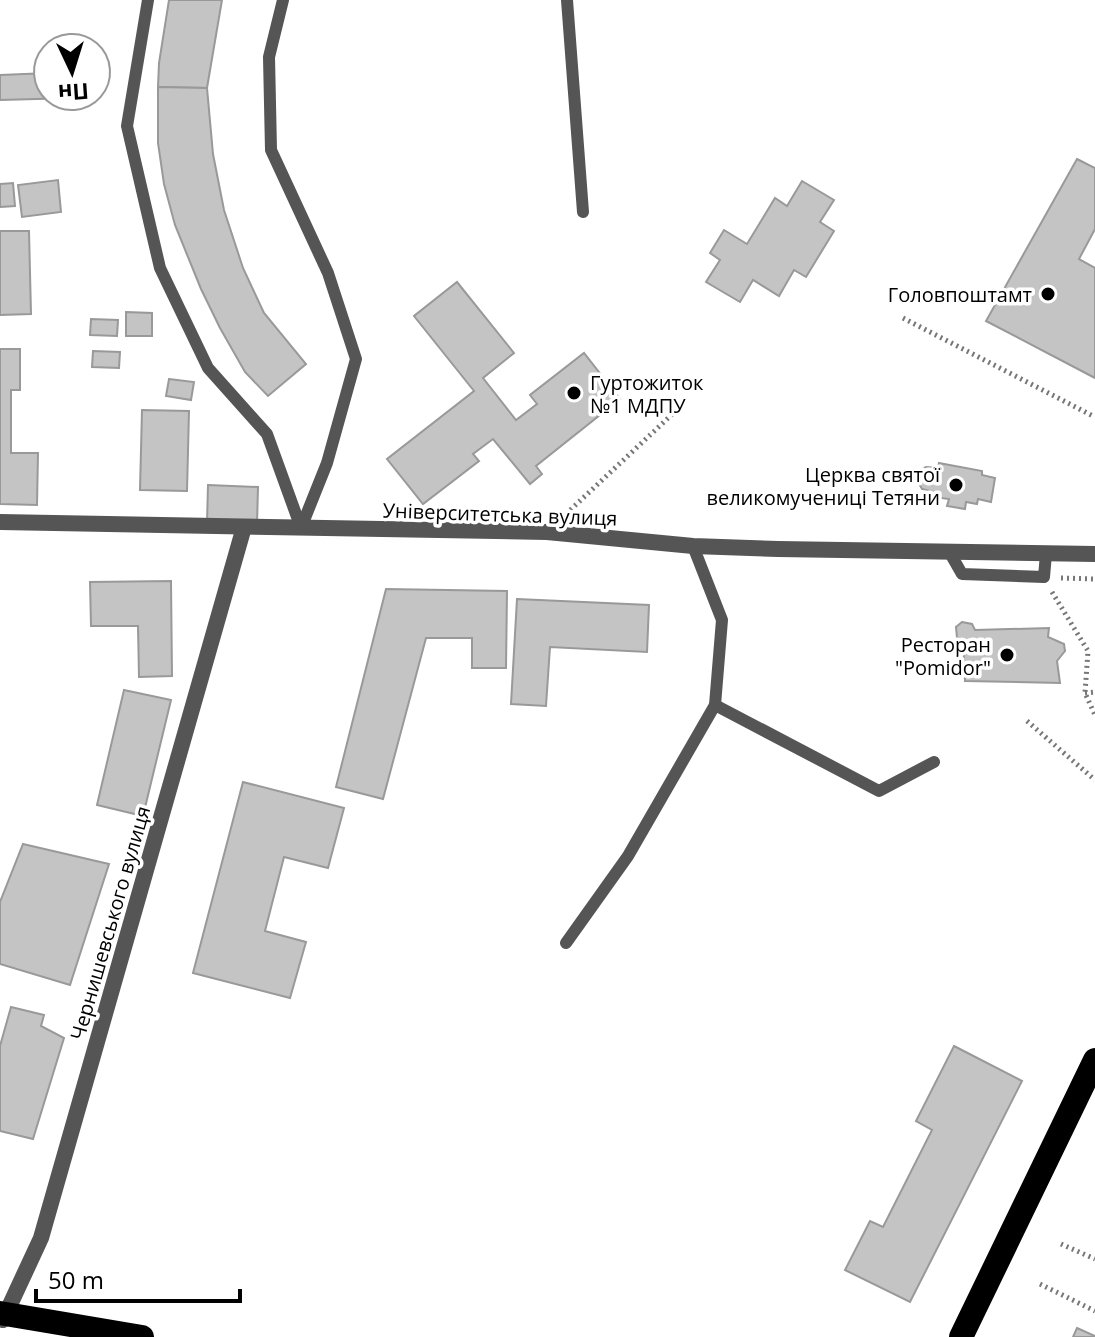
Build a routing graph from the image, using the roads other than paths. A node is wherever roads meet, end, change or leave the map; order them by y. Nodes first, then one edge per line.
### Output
1 (148, 0) edge
2 (283, 0) edge
3 (567, 0) edge
4 (583, 212) dead end
5 (0, 522) edge
6 (244, 527) junction
7 (301, 528) junction
8 (693, 546) junction
9 (950, 553) junction
10 (1046, 554) junction
11 (1095, 554) edge
12 (715, 705) junction
13 (934, 762) dead end
14 (566, 943) dead end
15 (1095, 1060) edge
16 (2, 1318) edge
17 (142, 1337) edge
18 (961, 1337) edge

1 - 7 lane
2 - 7 lane
3 - 4 lane
5 - 6 street, Університетська вулиця
6 - 7 street, Університетська вулиця
6 - 16 street, Чернишевського вулиця
7 - 8 street, Університетська вулиця
8 - 9 street, Університетська вулиця
8 - 12 lane
9 - 10 street, Університетська вулиця
9 - 10 lane
10 - 11 street, Університетська вулиця
12 - 13 lane
12 - 14 lane
15 - 18 highway
16 - 17 highway

